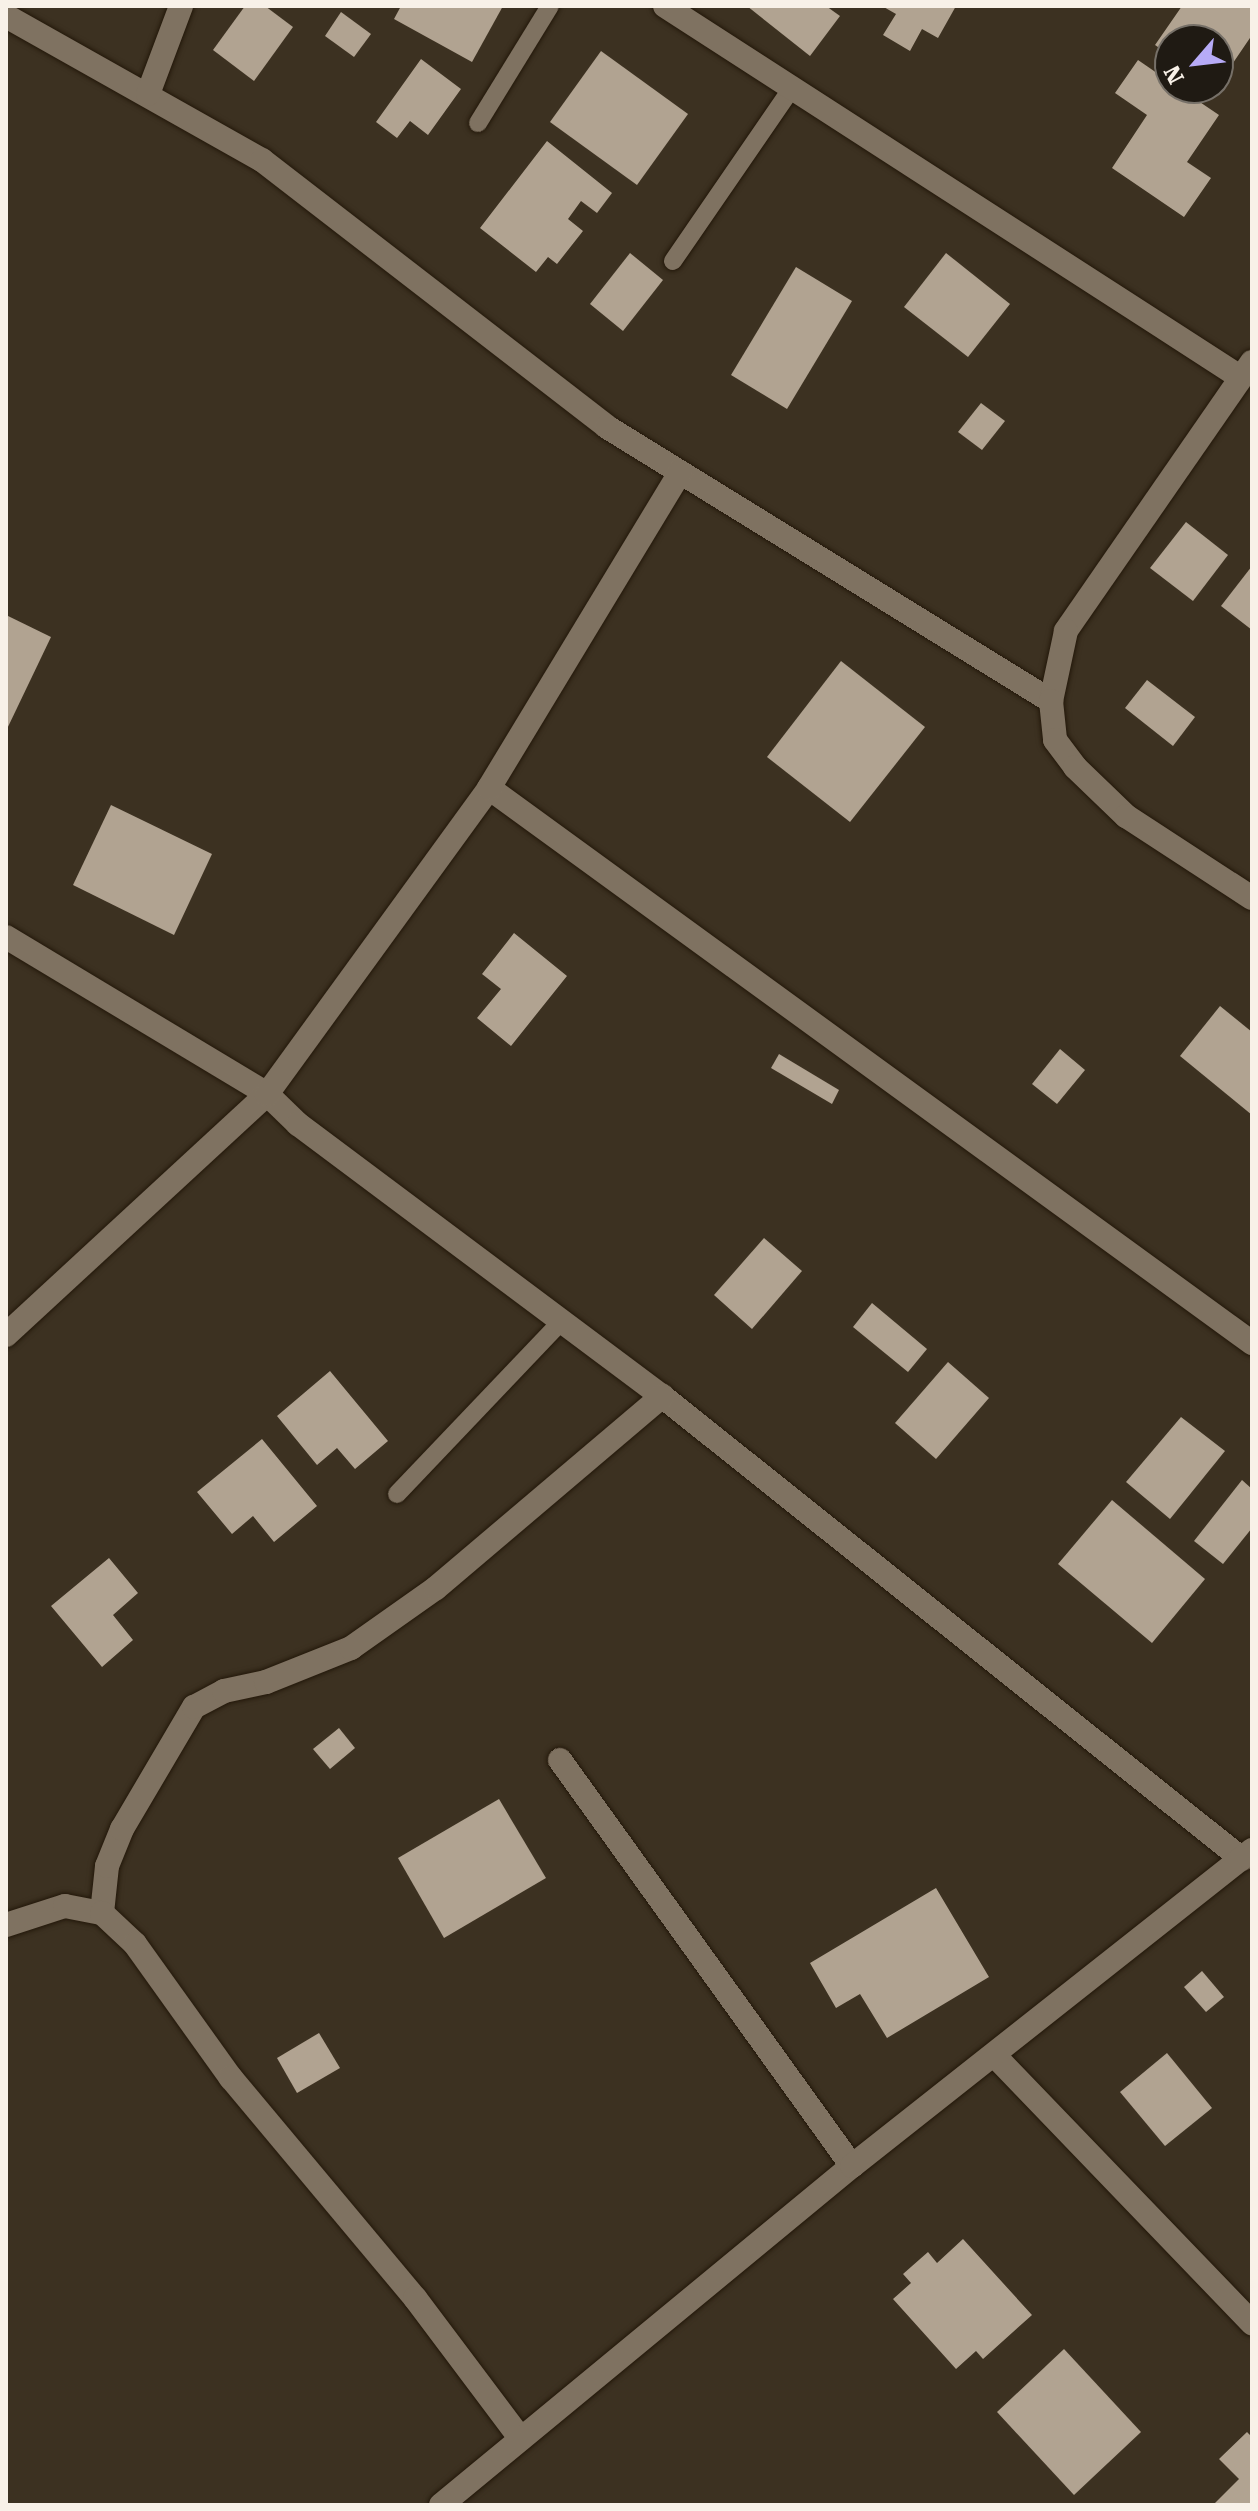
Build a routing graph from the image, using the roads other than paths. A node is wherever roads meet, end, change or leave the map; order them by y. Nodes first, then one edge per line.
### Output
1 (181, 6) edge
2 (550, 6) edge
3 (665, 6) edge
4 (6, 16) edge
5 (792, 88) junction
6 (148, 94) junction
7 (478, 123) dead end
8 (673, 261) dead end
9 (1246, 370) edge
10 (680, 472) junction
11 (1051, 701) junction
12 (489, 788) junction
13 (1252, 898) edge
14 (6, 937) edge
15 (267, 1094) junction
16 (562, 1321) junction
17 (6, 1335) edge
18 (1252, 1343) edge
19 (662, 1396) junction
20 (397, 1494) dead end
21 (560, 1760) dead end
22 (1247, 1855) edge
23 (102, 1913) junction
24 (6, 1925) edge
25 (995, 2056) junction
26 (852, 2166) junction
27 (1252, 2323) edge
28 (521, 2439) junction
29 (441, 2505) edge

1 - 6 street
2 - 7 lane
3 - 5 street
4 - 6 street
5 - 8 lane
5 - 9 street
6 - 10 street
9 - 11 street
10 - 11 street
10 - 12 street
11 - 13 street
12 - 15 street
12 - 18 street
14 - 15 street
15 - 16 street
15 - 17 street
16 - 19 street
16 - 20 lane
19 - 22 street
19 - 23 street
21 - 26 street
22 - 25 street
23 - 24 street
23 - 28 street
25 - 26 street
25 - 27 street
26 - 28 street
28 - 29 street

